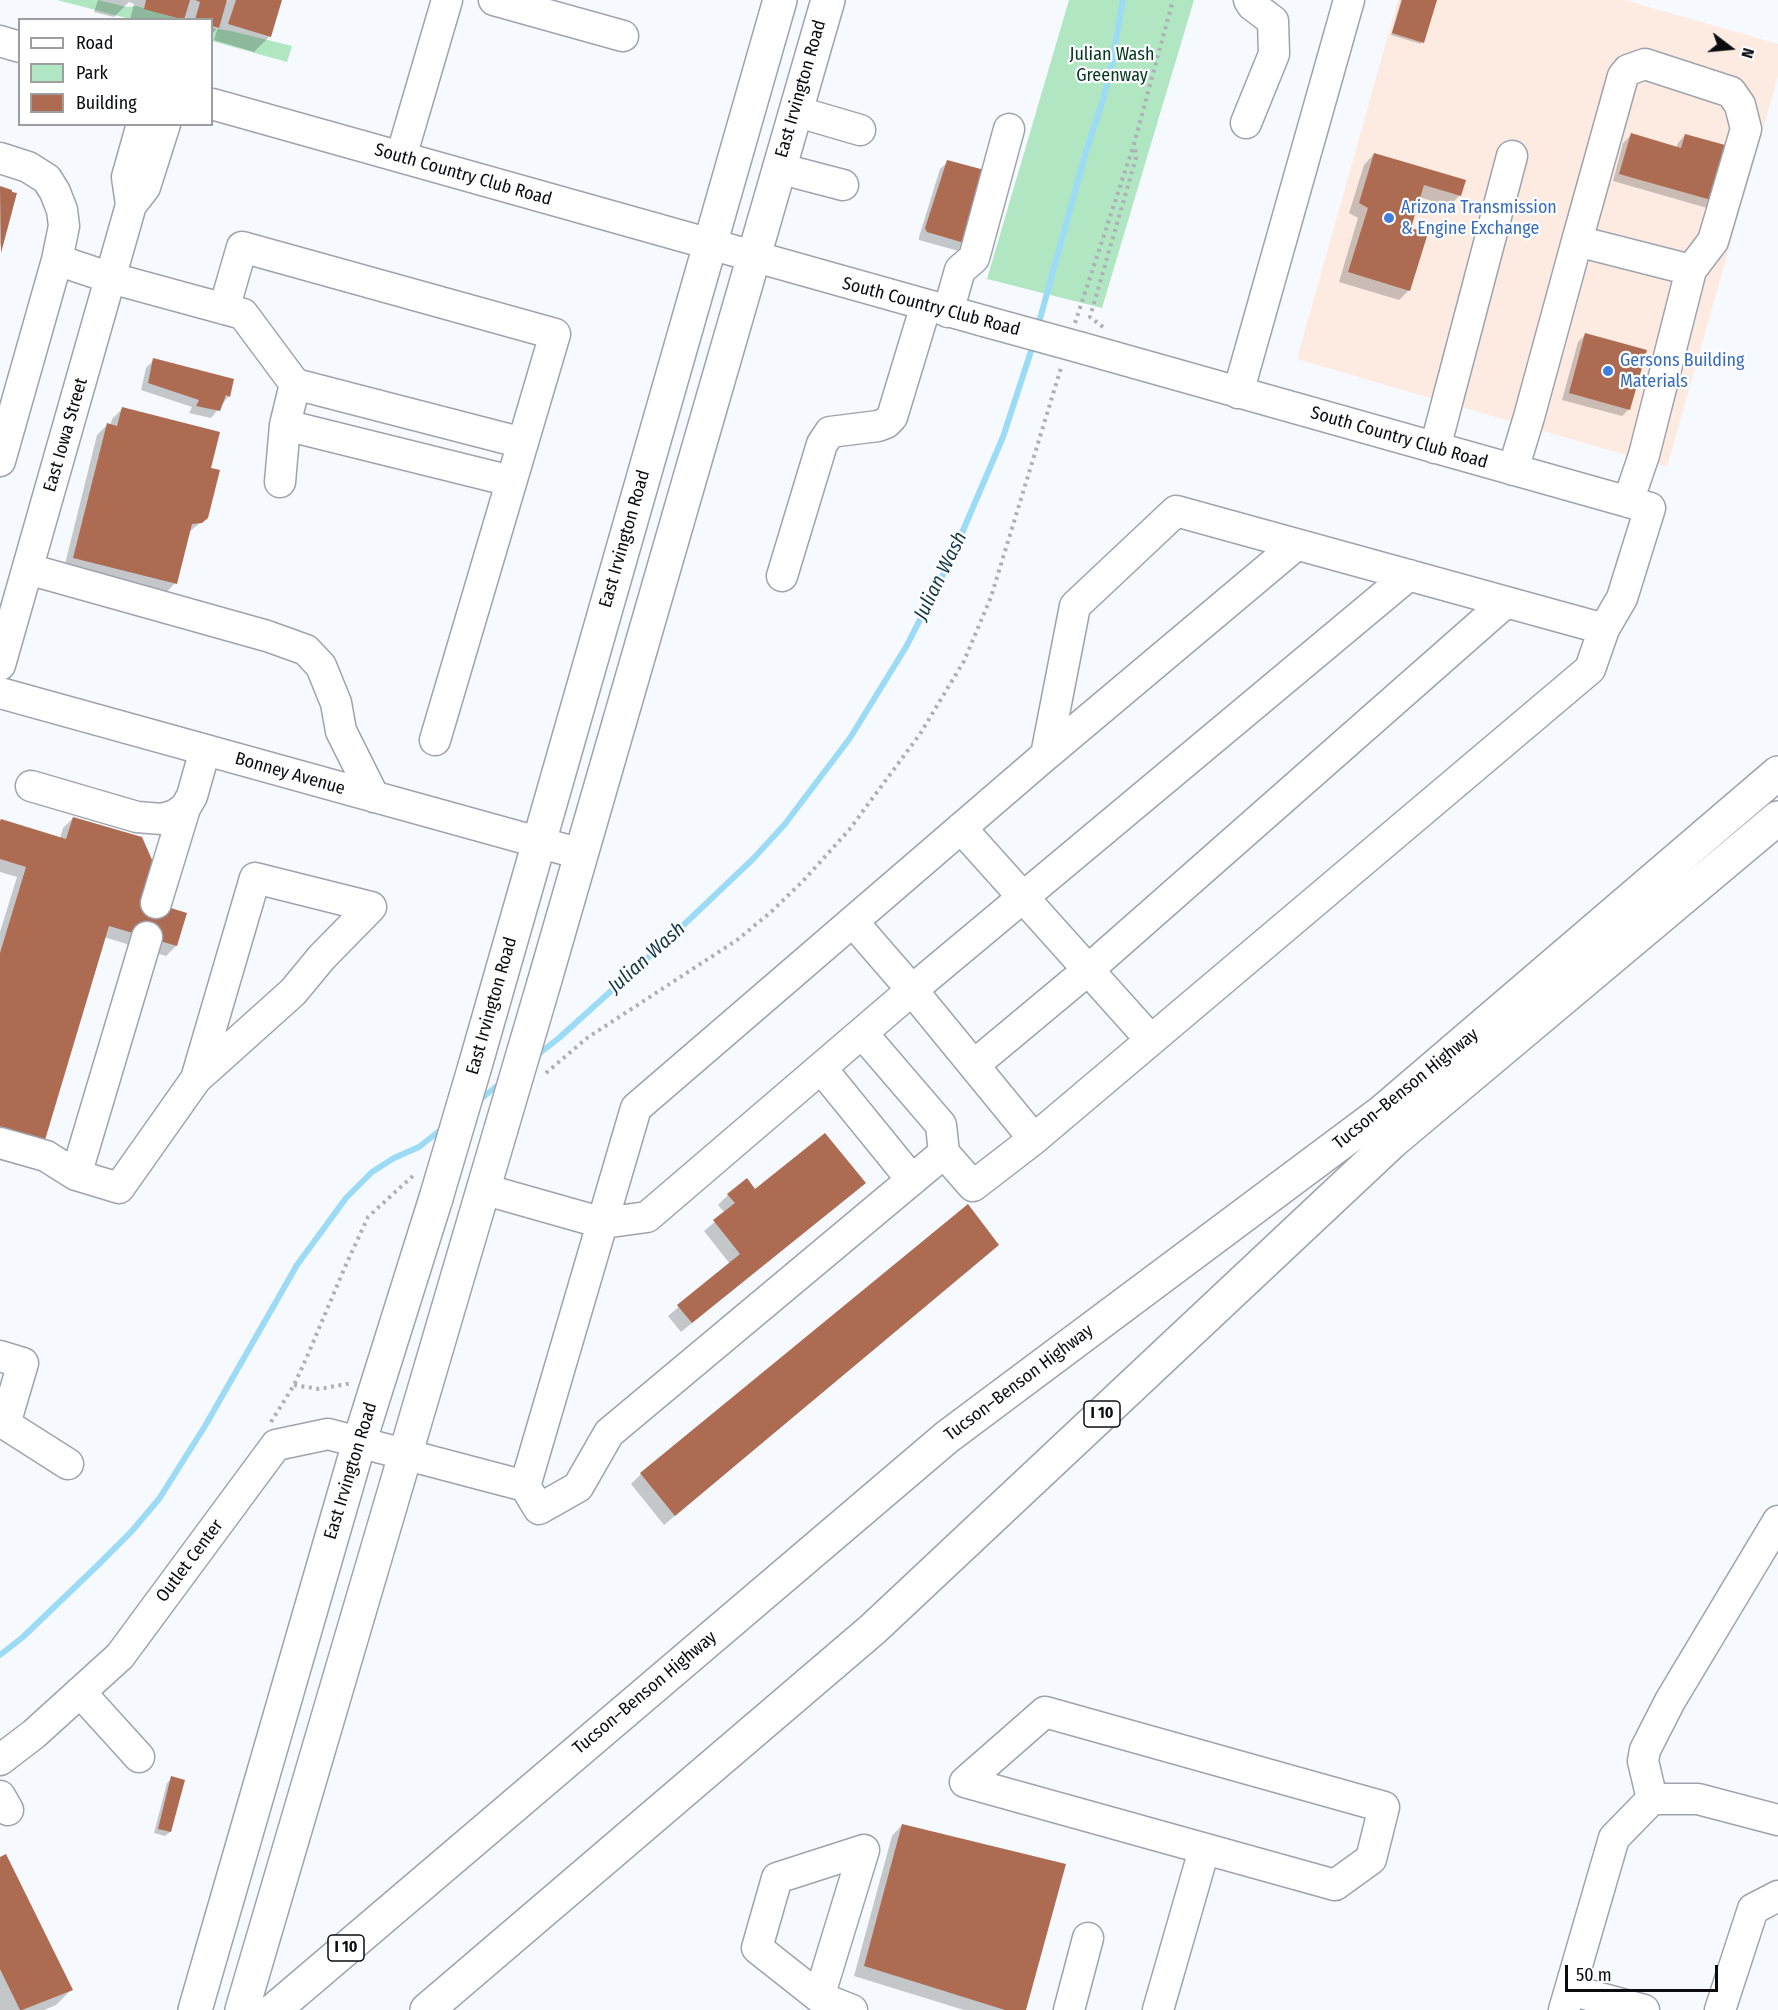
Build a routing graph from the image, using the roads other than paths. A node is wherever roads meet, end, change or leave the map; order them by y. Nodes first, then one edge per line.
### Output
1 (447, 0) edge
2 (494, 0) edge
3 (780, 0) edge
4 (828, 0) edge
5 (1249, 0) edge
6 (1349, 0) edge
7 (623, 36) dead end
8 (0, 41) edge
9 (18, 46) edge
10 (213, 104) edge
11 (795, 111) junction
12 (1246, 123) dead end
13 (141, 126) edge
14 (164, 126) edge
15 (1010, 129) dead end
16 (860, 130) dead end
17 (1512, 156) dead end
18 (401, 157) junction
19 (0, 158) edge
20 (778, 168) junction
21 (843, 185) dead end
22 (131, 205) junction
23 (1577, 241) junction
24 (710, 244) junction
25 (752, 257) junction
26 (57, 260) junction
27 (1691, 270) junction
28 (111, 278) junction
29 (225, 309) junction
30 (937, 309) junction
31 (295, 384) junction
32 (1238, 393) junction
33 (285, 425) junction
34 (523, 443) junction
35 (1435, 448) junction
36 (0, 461) edge
37 (1513, 470) junction
38 (280, 482) dead end
39 (512, 482) junction
40 (1639, 505) junction
41 (1296, 545) junction
42 (28, 569) junction
43 (1409, 575) junction
44 (782, 576) dead end
45 (1506, 602) junction
46 (1604, 629) junction
47 (0, 665) edge
48 (0, 693) edge
49 (435, 740) dead end
50 (205, 750) junction
51 (1046, 755) junction
52 (1778, 773) edge
53 (31, 786) dead end
54 (374, 797) junction
55 (185, 808) junction
56 (1778, 818) edge
57 (961, 828) junction
58 (539, 842) junction
59 (580, 854) junction
60 (1023, 898) junction
61 (156, 903) dead end
62 (853, 922) junction
63 (147, 937) dead end
64 (1088, 970) junction
65 (912, 990) junction
66 (862, 1033) junction
67 (1151, 1040) junction
68 (974, 1065) junction
69 (821, 1068) junction
70 (196, 1079) junction
71 (1034, 1139) junction
72 (0, 1143) edge
73 (944, 1153) junction
74 (75, 1175) junction
75 (912, 1180) junction
76 (483, 1189) junction
77 (603, 1223) junction
78 (0, 1356) edge
79 (359, 1443) junction
80 (405, 1454) junction
81 (68, 1464) dead end
82 (525, 1486) junction
83 (1778, 1521) edge
84 (80, 1692) junction
85 (139, 1757) dead end
86 (0, 1760) edge
87 (1652, 1799) junction
88 (1778, 1820) edge
89 (1204, 1850) junction
90 (1778, 1896) edge
91 (1088, 1938) dead end
92 (308, 1978) junction
93 (819, 1997) junction
94 (1567, 2000) edge
95 (195, 2010) edge
96 (242, 2010) edge
97 (263, 2010) edge
98 (274, 2010) edge
99 (427, 2010) edge
100 (852, 2010) edge
101 (1068, 2010) edge
102 (1158, 2010) edge
103 (1644, 2010) edge
104 (1720, 2010) edge

1 - 18 street
2 - 7 street
3 - 24 main road, East Irvington Road
4 - 11 main road, East Irvington Road
5 - 12 street
6 - 32 street
8 - 9 street
10 - 18 street, South Country Club Road
11 - 16 street
11 - 20 main road, East Irvington Road
13 - 22 street, East Iowa Street
14 - 22 street, East Iowa Street
15 - 30 street
17 - 35 street
18 - 24 street, South Country Club Road
19 - 26 street
20 - 21 street
20 - 25 main road, East Irvington Road
22 - 28 street, East Iowa Street
23 - 27 street
23 - 27 street
23 - 37 street
24 - 25 street, South Country Club Road
24 - 58 main road, East Irvington Road
25 - 30 street, South Country Club Road
25 - 59 main road, East Irvington Road
26 - 28 street
26 - 36 street
27 - 40 street
28 - 29 street
28 - 42 street, East Iowa Street
29 - 31 street
29 - 34 street
30 - 32 street, South Country Club Road, bridge
30 - 44 street
31 - 33 street
31 - 34 street
32 - 35 street, South Country Club Road
33 - 38 street
33 - 39 street
34 - 39 street
35 - 37 street, South Country Club Road
37 - 40 street, South Country Club Road
39 - 49 street
40 - 46 street
41 - 43 street
41 - 51 street
41 - 51 street
42 - 47 street, East Iowa Street
42 - 54 street
43 - 45 street
43 - 60 street
45 - 46 street
45 - 64 street
46 - 67 street
48 - 50 street, Bonney Avenue
50 - 54 street, Bonney Avenue
50 - 55 street
51 - 57 street
52 - 92 main road, Tucson–Benson Highway / I 10
53 - 55 street
54 - 58 street, Bonney Avenue
55 - 61 street
56 - 99 main road, Tucson–Benson Highway / I 10
57 - 60 street
57 - 62 street
58 - 59 street, Bonney Avenue
58 - 79 main road, East Irvington Road, bridge
59 - 76 main road, East Irvington Road, bridge
60 - 64 street
60 - 65 street
62 - 65 street
62 - 77 street
63 - 74 street
64 - 67 street
64 - 68 street
65 - 66 street
65 - 68 street
66 - 69 street
66 - 73 street
67 - 71 street
68 - 71 street
69 - 75 street
69 - 77 street
70 - 70 street
70 - 74 street
71 - 73 street
72 - 74 street
73 - 75 street
75 - 82 street
76 - 77 street
76 - 80 main road, East Irvington Road
77 - 82 street
78 - 81 street
79 - 80 street, Outlet Center
79 - 84 street, Outlet Center
79 - 95 main road, East Irvington Road
80 - 82 street, Outlet Center
80 - 96 main road, East Irvington Road
83 - 87 street
84 - 85 street
84 - 86 street, Outlet Center
87 - 88 street
87 - 94 street
89 - 89 street
89 - 102 street
90 - 104 street
91 - 101 street
92 - 97 main road
92 - 98 main road, Tucson–Benson Highway / I 10
93 - 93 street
93 - 100 street
94 - 103 street

